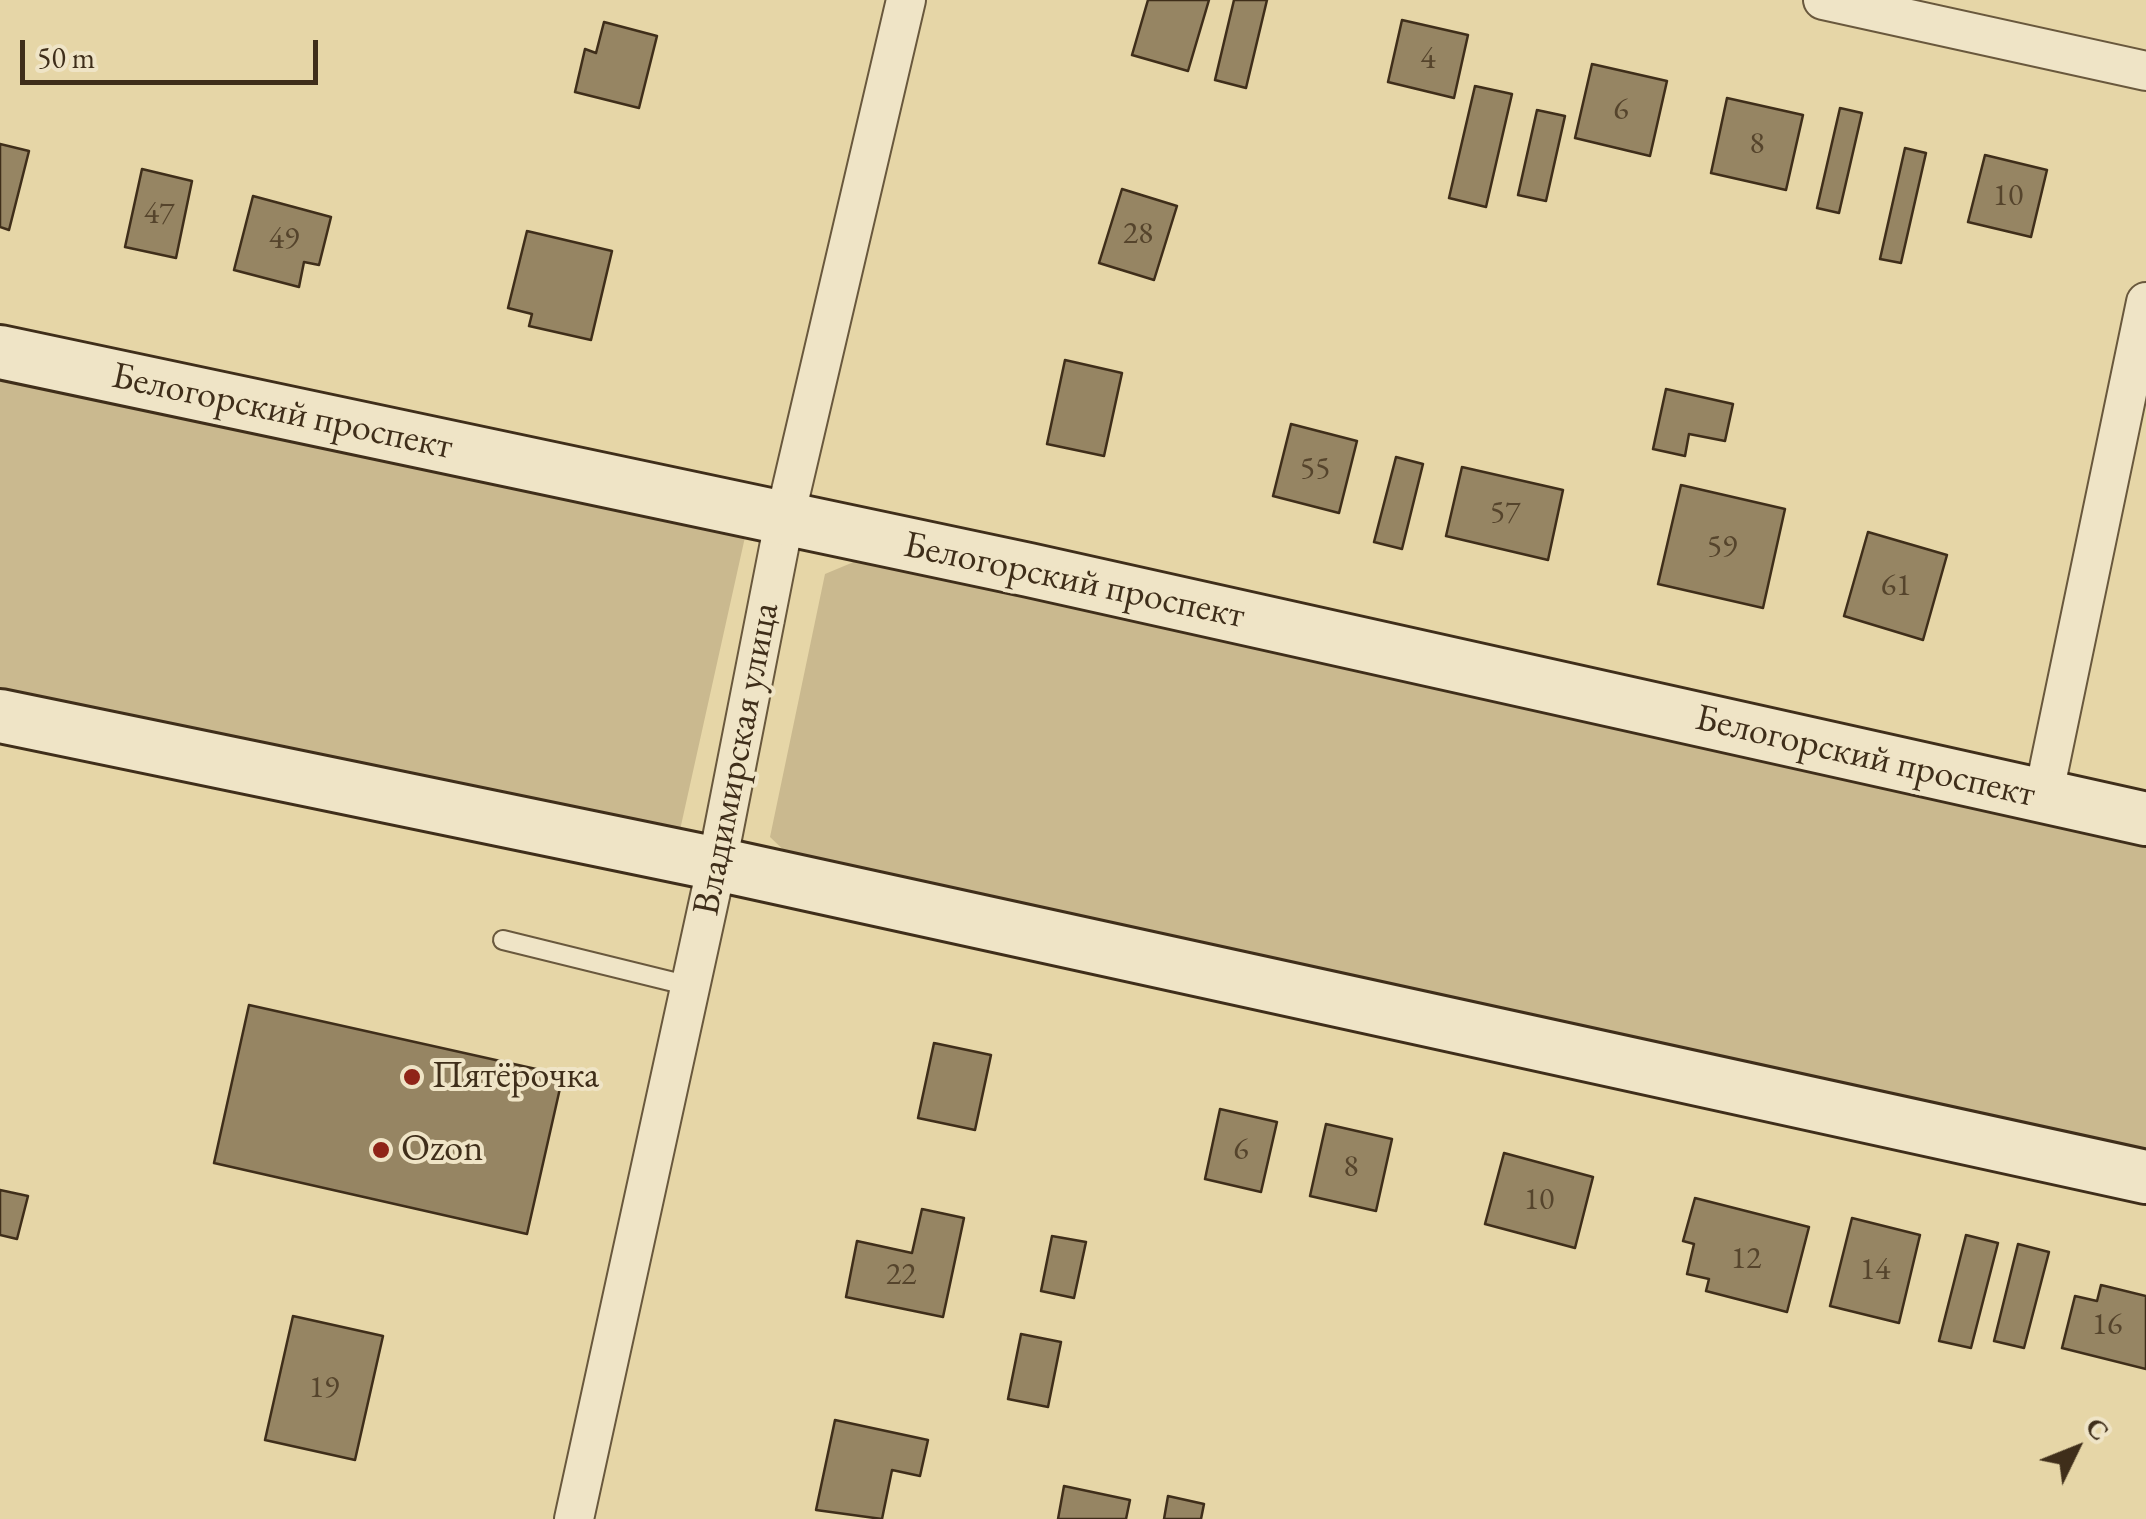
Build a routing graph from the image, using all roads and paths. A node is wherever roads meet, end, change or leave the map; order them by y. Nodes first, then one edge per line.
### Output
1 (906, 0) edge
2 (1823, 0) edge
3 (2146, 71) edge
4 (2146, 302) edge
5 (0, 352) edge
6 (785, 517) junction
7 (0, 716) edge
8 (2043, 796) junction
9 (2146, 819) edge
10 (717, 864) junction
11 (503, 940) dead end
12 (690, 986) junction
13 (2146, 1177) edge
14 (574, 1519) edge

1 - 6 street, Владимирская улица
2 - 3 street
4 - 8 street
5 - 6 street, Белогорский проспект
6 - 8 street, Белогорский проспект
6 - 10 street, Владимирская улица
7 - 10 street
8 - 9 street, Белогорский проспект
10 - 12 street, Владимирская улица
10 - 13 street
11 - 12 lane
12 - 14 street, Владимирская улица

